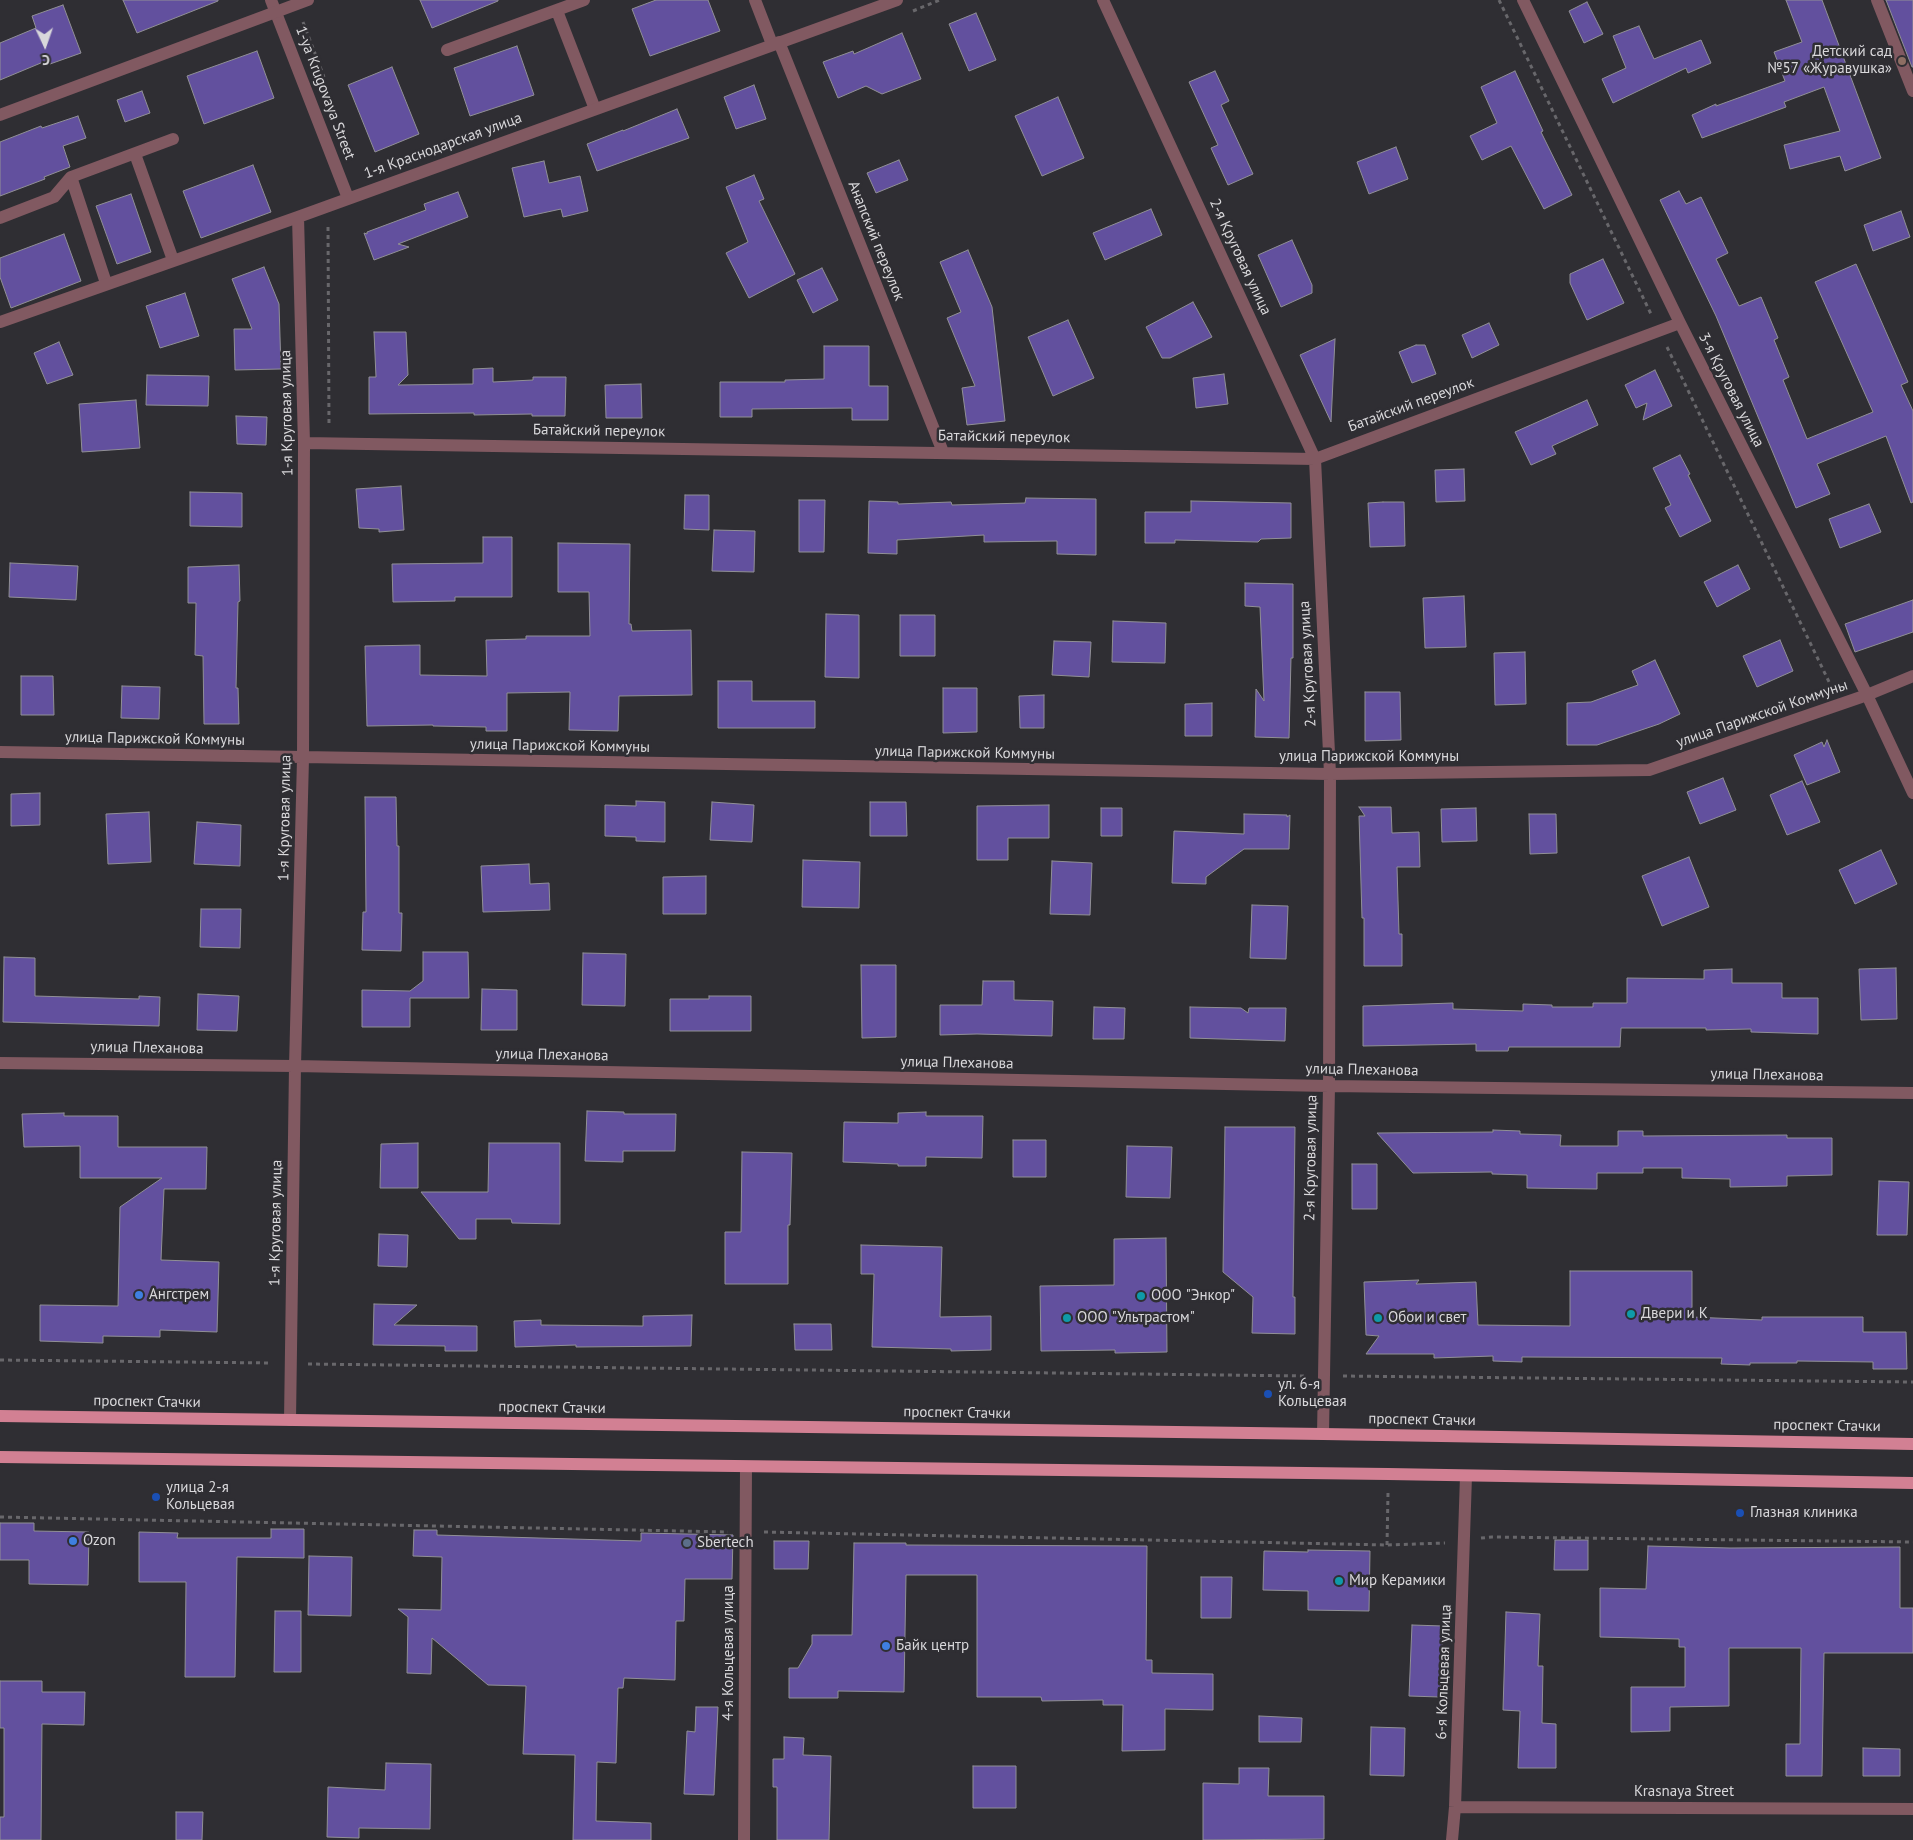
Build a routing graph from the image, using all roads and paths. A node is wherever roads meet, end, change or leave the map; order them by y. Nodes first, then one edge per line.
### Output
1 (308, 0) edge
2 (584, 0) edge
3 (755, 0) edge
4 (897, 0) edge
5 (1103, 0) edge
6 (1499, 0) edge
7 (1523, 0) edge
8 (1877, 0) edge
9 (274, 6) edge
10 (557, 11) junction
11 (776, 43) junction
12 (447, 50) dead end
13 (1913, 91) edge
14 (595, 109) junction
15 (0, 115) edge
16 (173, 139) dead end
17 (135, 154) junction
18 (70, 177) junction
19 (348, 198) junction
20 (298, 217) junction
21 (0, 218) edge
22 (173, 260) junction
23 (106, 284) junction
24 (0, 322) edge
25 (1680, 323) junction
26 (1659, 330) junction
27 (304, 443) junction
28 (943, 452) junction
29 (1315, 459) junction
30 (1913, 676) edge
31 (1867, 695) junction
32 (1840, 704) junction
33 (0, 752) edge
34 (303, 759) junction
35 (1330, 774) junction
36 (1913, 793) edge
37 (0, 1063) edge
38 (295, 1066) junction
39 (1329, 1086) junction
40 (1913, 1093) edge
41 (0, 1360) edge
42 (291, 1363) junction
43 (1324, 1376) junction
44 (1913, 1382) edge
45 (0, 1416) edge
46 (290, 1420) junction
47 (1323, 1434) junction
48 (1913, 1444) edge
49 (0, 1457) edge
50 (746, 1466) junction
51 (1466, 1476) junction
52 (1913, 1483) edge
53 (1465, 1540) junction
54 (1913, 1542) edge
55 (1455, 1807) junction
56 (1913, 1810) edge
57 (744, 1840) edge
58 (1452, 1840) edge

1 - 9 street
2 - 10 street
3 - 11 street, Анапский переулок
4 - 11 street, 1-я Краснодарская улица
5 - 29 street, 2-я Круговая улица
6 - 26 path
7 - 25 street, 3-я Круговая улица
8 - 13 street
9 - 15 street
9 - 19 street, 1-ya Krugovaya Street
10 - 12 street
10 - 14 street
11 - 14 street, 1-я Краснодарская улица
11 - 28 street, Анапский переулок
14 - 19 street, 1-я Краснодарская улица
16 - 17 street
17 - 18 street
17 - 22 street
18 - 21 street
18 - 23 street
19 - 20 street, 1-я Краснодарская улица
20 - 22 street, 1-я Краснодарская улица
20 - 27 street, 1-я Круговая улица
22 - 23 street, 1-я Краснодарская улица
23 - 24 street, 1-я Краснодарская улица
25 - 26 street, Батайский переулок
25 - 31 street, 3-я Круговая улица
26 - 29 street, Батайский переулок
26 - 32 path
27 - 28 street, Батайский переулок
27 - 34 street, 1-я Круговая улица
28 - 29 street, Батайский переулок
29 - 35 street, 2-я Круговая улица
30 - 31 street, улица Парижской Коммуны
31 - 32 street, улица Парижской Коммуны
31 - 36 street, 3-я Круговая улица
32 - 35 street, улица Парижской Коммуны
33 - 34 street, улица Парижской Коммуны
34 - 35 street, улица Парижской Коммуны
34 - 38 street, 1-я Круговая улица
35 - 39 street, 2-я Круговая улица
37 - 38 street, улица Плеханова
38 - 39 street, улица Плеханова
38 - 42 street, 1-я Круговая улица
39 - 40 street, улица Плеханова
39 - 43 street, 2-я Круговая улица
41 - 42 path
42 - 43 path
42 - 46 street, 1-я Круговая улица
43 - 44 path
43 - 47 street, 2-я Круговая улица
45 - 46 main road, проспект Стачки
46 - 47 main road, проспект Стачки
47 - 48 main road, проспект Стачки
49 - 50 main road
50 - 51 main road
50 - 57 street, 4-я Кольцевая улица
51 - 52 main road
51 - 53 street, 6-я Кольцевая улица
53 - 54 path
53 - 55 street, 6-я Кольцевая улица
55 - 56 street, Krasnaya Street
55 - 58 street, 6-я Кольцевая улица

